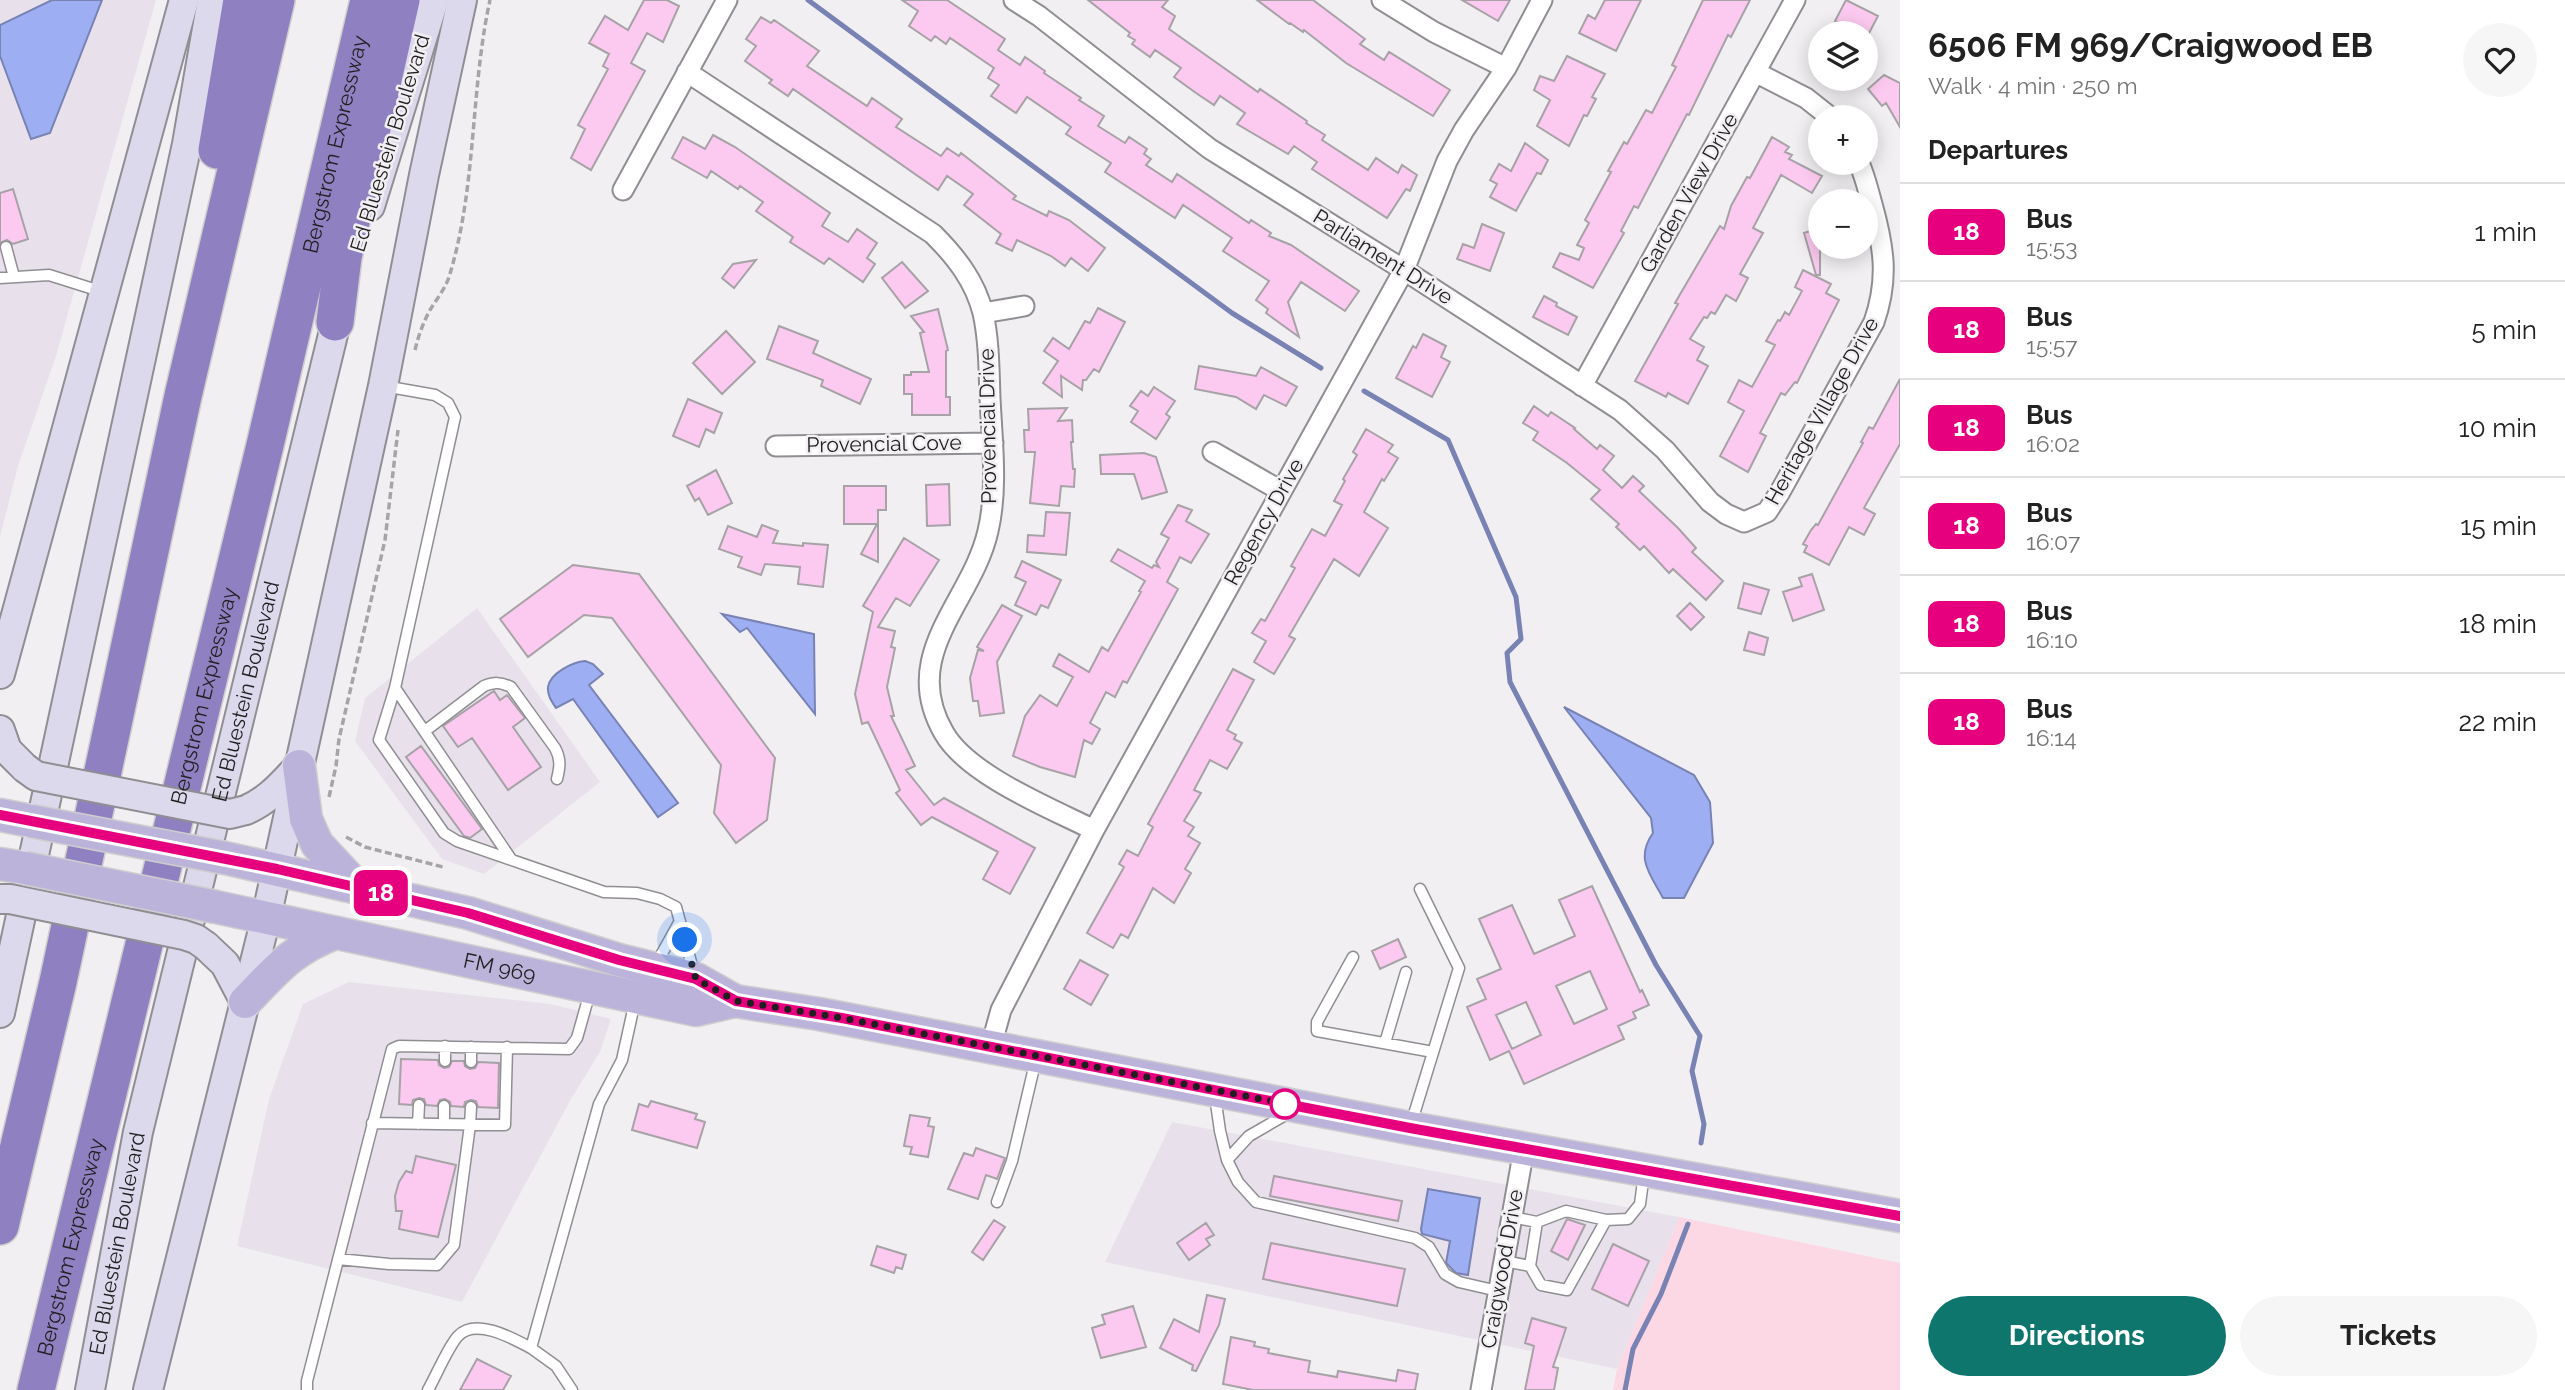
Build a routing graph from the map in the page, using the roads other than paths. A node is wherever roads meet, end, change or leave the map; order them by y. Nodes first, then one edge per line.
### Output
1 (184, 0) edge
2 (212, 0) edge
3 (242, 0) edge
4 (276, 0) edge
5 (369, 0) edge
6 (401, 0) edge
7 (434, 0) edge
8 (462, 0) edge
9 (727, 0) edge
10 (1014, 0) edge
11 (1382, 0) edge
12 (1542, 0) edge
13 (1795, 0) edge
14 (1506, 68) junction
15 (687, 72) junction
16 (1755, 72) junction
17 (1815, 105) edge
18 (1863, 175) edge
19 (623, 190) dead end
20 (6, 247) dead end
21 (1404, 270) junction
22 (14, 277) junction
23 (0, 278) edge
24 (103, 292) junction
25 (1024, 306) dead end
26 (983, 313) junction
27 (335, 322) junction
28 (1582, 386) junction
29 (394, 388) junction
30 (183, 396) junction
31 (993, 443) junction
32 (776, 446) dead end
33 (1213, 452) dead end
34 (1282, 491) junction
35 (1744, 522) joint
36 (0, 674) edge
37 (395, 688) junction
38 (0, 730) edge
39 (425, 730) junction
40 (299, 766) junction
41 (557, 779) dead end
42 (0, 815) edge
43 (1094, 830) junction
44 (512, 859) junction
45 (12, 866) edge
46 (277, 869) junction
47 (357, 887) junction
48 (1420, 889) dead end
49 (0, 900) edge
50 (266, 918) junction
51 (680, 920) junction
52 (335, 933) junction
53 (1353, 957) dead end
54 (653, 968) junction
55 (1406, 972) dead end
56 (696, 979) junction
57 (591, 988) junction
58 (636, 997) junction
59 (736, 1001) junction
60 (245, 1002) junction
61 (0, 1013) edge
62 (1385, 1043) junction
63 (419, 1046) junction
64 (445, 1046) junction
65 (471, 1046) junction
66 (991, 1046) junction
67 (507, 1047) junction
68 (1433, 1052) junction
69 (1037, 1055) junction
70 (419, 1060) dead end
71 (445, 1061) dead end
72 (471, 1062) dead end
73 (1214, 1090) junction
74 (419, 1105) dead end
75 (444, 1106) dead end
76 (471, 1107) dead end
77 (1301, 1107) junction
78 (372, 1123) junction
79 (418, 1124) junction
80 (444, 1124) junction
81 (470, 1125) junction
82 (1410, 1128) junction
83 (1524, 1149) junction
84 (1227, 1160) junction
85 (1645, 1170) junction
86 (997, 1202) dead end
87 (1900, 1216) edge
88 (1511, 1217) junction
89 (1606, 1220) junction
90 (1537, 1222) junction
91 (0, 1226) edge
92 (338, 1259) junction
93 (1504, 1261) junction
94 (1530, 1266) junction
95 (1498, 1291) junction
96 (531, 1348) junction
97 (36, 1390) edge
98 (90, 1390) edge
99 (148, 1390) edge
100 (307, 1390) edge
101 (428, 1390) edge
102 (572, 1390) edge
103 (1481, 1390) edge

1 - 24 main road
2 - 61 main road
3 - 30 highway
4 - 30 highway
5 - 97 highway, Bergstrom Expressway
6 - 27 highway
7 - 27 main road, Ed Bluestein Boulevard
8 - 29 main road, Ed Bluestein Boulevard
9 - 15 street
10 - 21 street, Parliament Drive
11 - 14 street
12 - 14 street, Regency Drive
13 - 16 street, Garden View Drive
14 - 21 street, Regency Drive
15 - 19 street
15 - 26 street, Provencial Drive
16 - 17 street
16 - 28 street, Garden View Drive
18 - 35 street, Heritage Village Drive
20 - 22 lane
21 - 28 street, Parliament Drive
21 - 34 street, Regency Drive
22 - 23 lane
22 - 24 lane
24 - 36 main road
25 - 26 street
26 - 31 street, Provencial Drive
27 - 98 main road, Ed Bluestein Boulevard
28 - 35 street, Parliament Drive
29 - 37 lane
29 - 40 main road, Ed Bluestein Boulevard
30 - 91 highway
31 - 32 street, Provencial Cove
31 - 43 street, Provencial Drive
33 - 34 street
34 - 43 street, Regency Drive
37 - 39 lane
37 - 44 lane
38 - 40 main road, bridge
39 - 41 lane
39 - 44 lane
40 - 46 main road, Ed Bluestein Boulevard
40 - 47 main road
42 - 46 main road, FM 969, bridge
43 - 66 street, Regency Drive
44 - 51 lane
45 - 50 main road, FM 969, bridge
46 - 47 main road, FM 969 / FM 969
46 - 50 main road, Ed Bluestein Boulevard
47 - 54 main road, FM 969 / FM 969
48 - 68 lane
49 - 60 main road, bridge
50 - 52 main road, FM 969 / FM 969
50 - 60 main road, Ed Bluestein Boulevard
51 - 54 lane
51 - 56 lane
52 - 57 main road, FM 969 / FM 969
52 - 60 main road
53 - 62 lane
54 - 56 main road, FM 969 / FM 969
54 - 57 main road
55 - 62 lane
56 - 59 main road, FM 969 / FM 969
57 - 58 main road, FM 969 / FM 969
57 - 67 lane
58 - 59 main road, FM 969 / FM 969
58 - 96 lane
59 - 66 main road, FM 969 / FM 969
60 - 99 main road, Ed Bluestein Boulevard
62 - 68 lane
63 - 64 lane
63 - 70 lane
63 - 78 lane
64 - 65 lane
64 - 71 lane
65 - 67 lane
65 - 72 lane
66 - 69 main road, FM 969 / FM 969
67 - 81 lane
68 - 82 lane
69 - 73 main road, FM 969 / FM 969
69 - 86 lane
73 - 77 main road, FM 969 / FM 969
73 - 84 lane
74 - 79 lane
75 - 80 lane
76 - 81 lane
77 - 82 main road, FM 969 / FM 969
77 - 84 lane
78 - 79 lane
78 - 92 lane
79 - 80 lane
80 - 81 lane
81 - 92 lane
82 - 83 main road, FM 969 / FM 969
83 - 85 main road, FM 969 / FM 969
83 - 88 street, Craigwood Drive
84 - 95 lane
85 - 87 main road, FM 969 / FM 969
85 - 89 lane
88 - 90 lane
88 - 93 street, Craigwood Drive
89 - 90 lane
89 - 94 lane
90 - 94 lane
92 - 100 lane
93 - 94 lane
93 - 95 street, Craigwood Drive
95 - 103 street, Craigwood Drive
96 - 101 lane
96 - 102 lane

